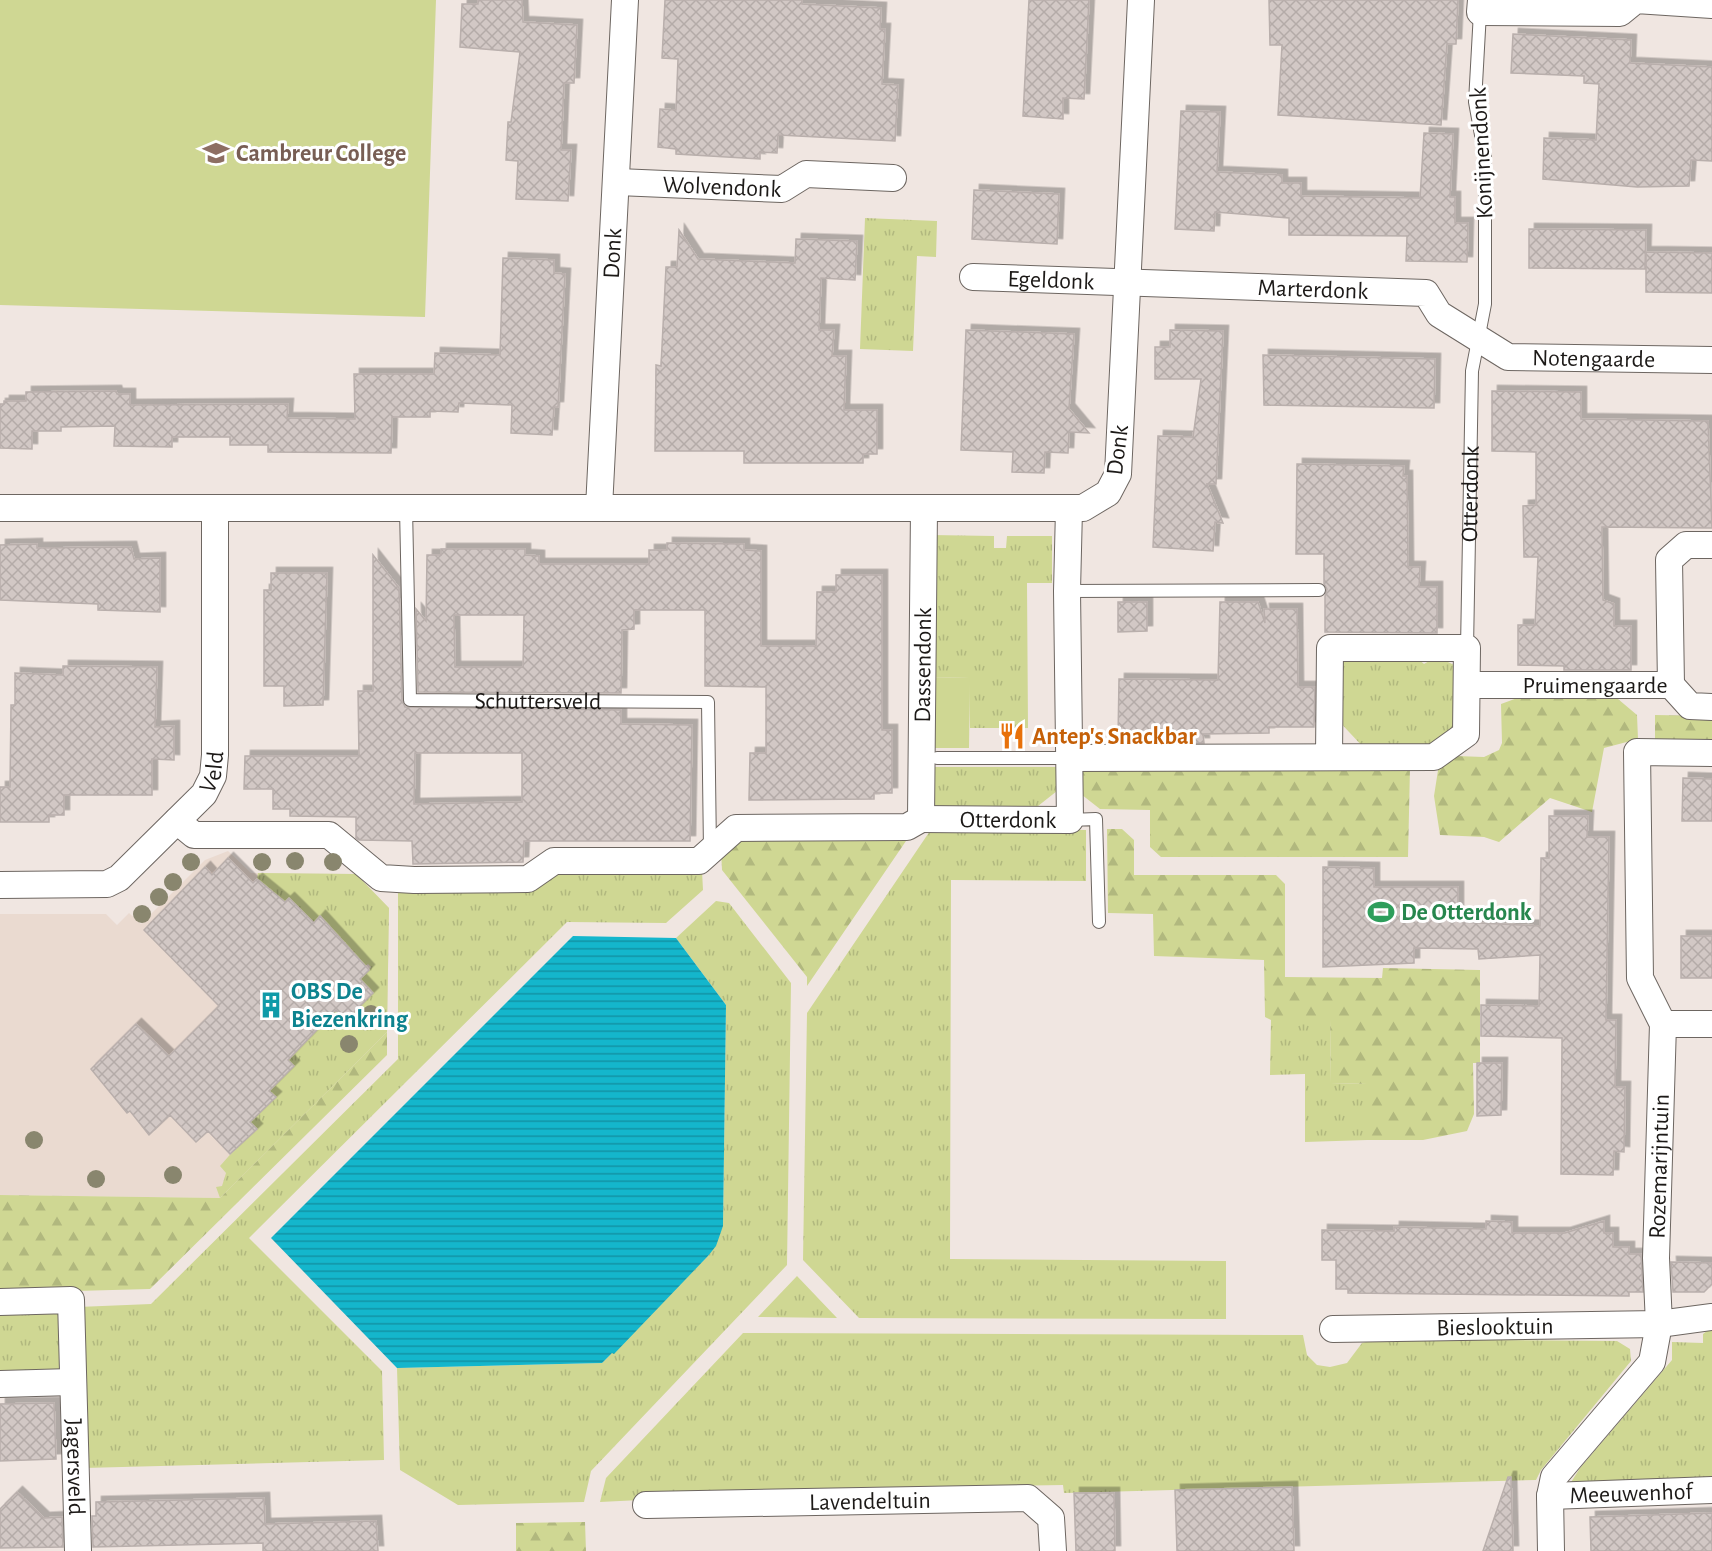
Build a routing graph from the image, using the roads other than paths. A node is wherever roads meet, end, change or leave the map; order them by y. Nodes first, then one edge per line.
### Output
1 (625, 0) edge
2 (1141, 0) edge
3 (1712, 5) edge
4 (1481, 6) edge
5 (893, 178) dead end
6 (618, 182) junction
7 (973, 277) dead end
8 (1128, 284) junction
9 (1478, 341) junction
10 (1712, 360) edge
11 (0, 508) edge
12 (406, 508) junction
13 (598, 508) junction
14 (924, 509) junction
15 (1070, 509) junction
16 (215, 510) junction
17 (1712, 545) edge
18 (1319, 590) dead end
19 (1067, 591) junction
20 (1467, 648) junction
21 (1467, 685) junction
22 (1671, 685) junction
23 (1712, 707) edge
24 (1712, 753) edge
25 (1329, 756) junction
26 (937, 758) dead end
27 (1069, 758) junction
28 (921, 819) junction
29 (1070, 820) junction
30 (177, 821) junction
31 (711, 851) junction
32 (0, 885) edge
33 (1100, 922) dead end
34 (1663, 1024) junction
35 (1712, 1024) edge
36 (0, 1302) edge
37 (1712, 1317) edge
38 (1659, 1324) junction
39 (1333, 1329) dead end
40 (72, 1382) junction
41 (0, 1384) edge
42 (1712, 1490) edge
43 (1550, 1496) junction
44 (646, 1505) dead end
45 (78, 1551) edge
46 (1053, 1551) edge
47 (1551, 1551) edge

1 - 6 street, Donk
2 - 8 street, Donk
3 - 4 street
4 - 9 lane, Konijnendonk
5 - 6 street, Wolvendonk
6 - 13 street, Donk
7 - 8 street, Egeldonk
8 - 9 street, Marterdonk
8 - 15 street, Donk
9 - 10 street, Notengaarde
9 - 20 lane, Otterdonk
11 - 16 street
12 - 13 street, Donk
12 - 16 street
12 - 31 lane, Schuttersveld
13 - 14 street, Donk
14 - 15 street, Donk
14 - 28 street, Dassendonk
15 - 19 street
16 - 30 street, Veld
17 - 22 street
18 - 19 lane
19 - 27 street
20 - 21 street, Otterdonk
20 - 25 street
21 - 22 street, Pruimengaarde
21 - 25 street, Otterdonk
22 - 23 street, Pruimengaarde
24 - 34 street, Rozemarijntuin
25 - 27 street, Otterdonk
26 - 27 lane
27 - 29 street
28 - 29 street, Otterdonk
28 - 31 street
29 - 33 lane, Otterdonk
30 - 31 street
30 - 32 street, Veld
34 - 35 street
34 - 38 street, Rozemarijntuin
36 - 40 street, Jagersveld
37 - 38 street, Bieslooktuin
38 - 39 street, Bieslooktuin
38 - 43 street, Rozemarijntuin
40 - 41 street
40 - 45 street, Jagersveld
42 - 43 street, Meeuwenhof
43 - 47 street, Rozemarijntuin
44 - 46 street, Lavendeltuin

